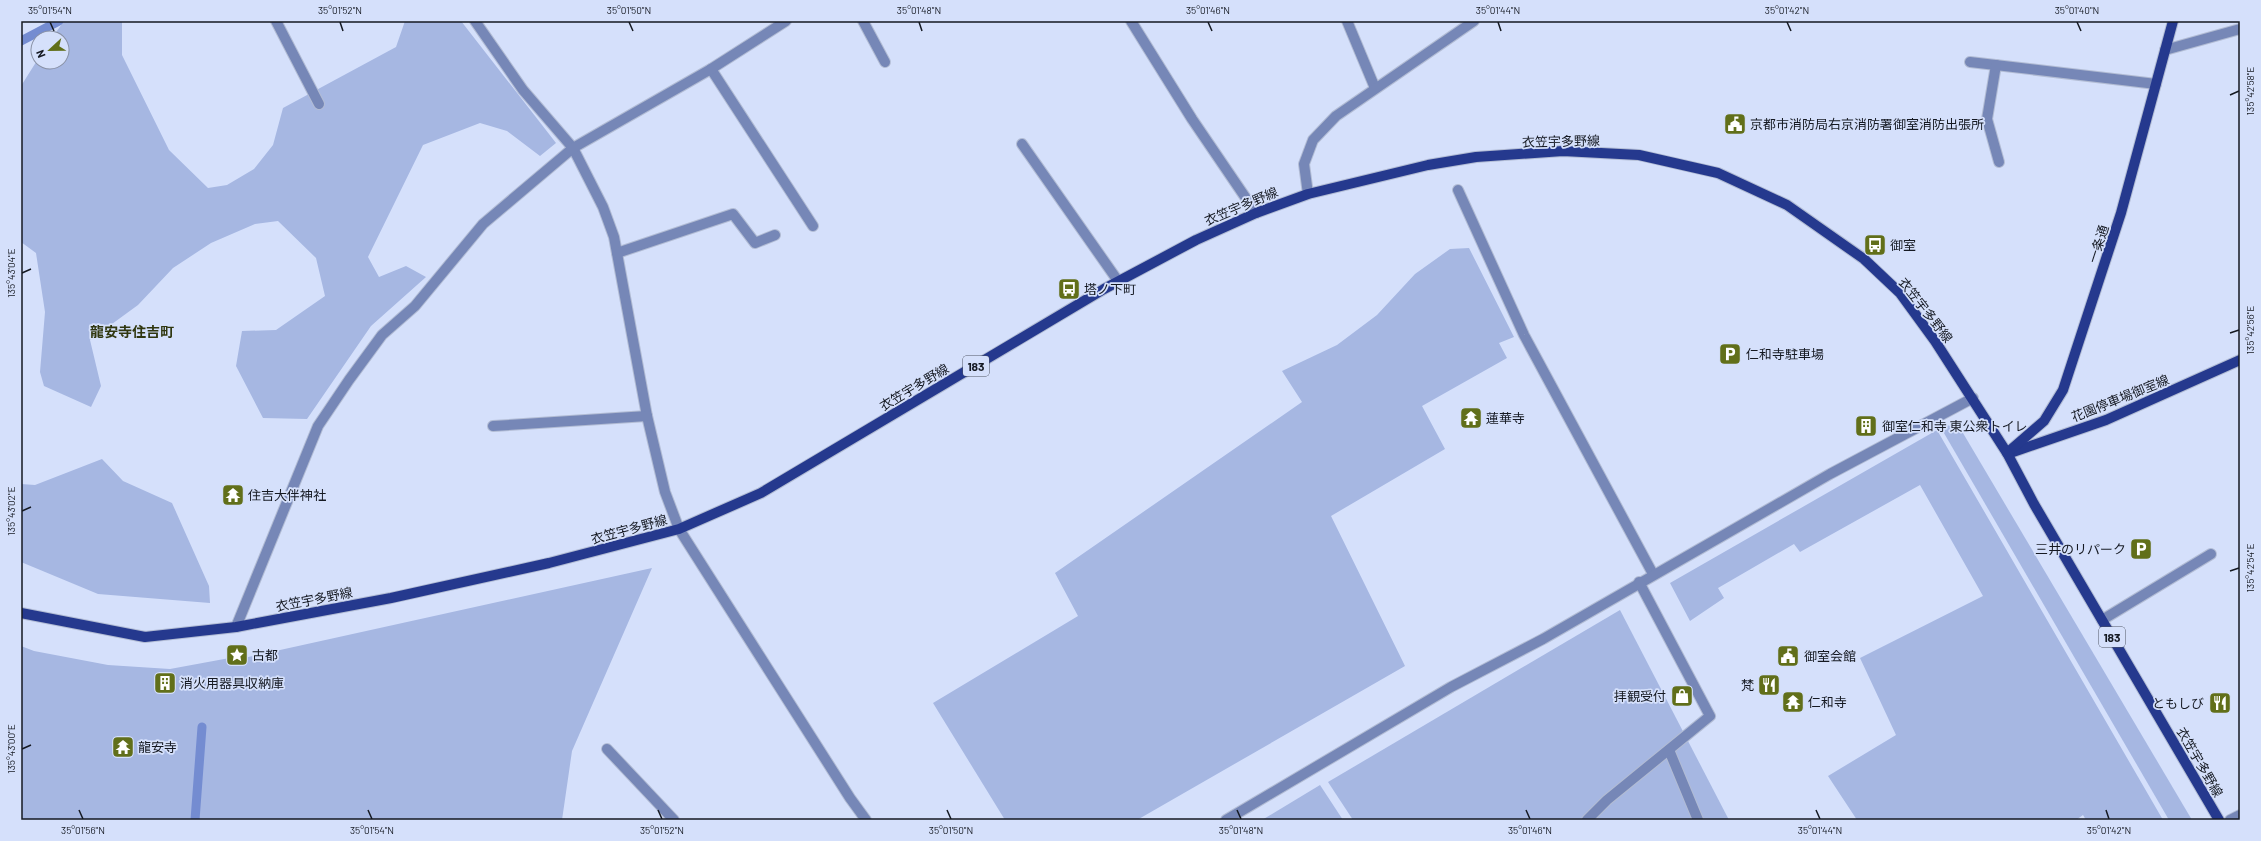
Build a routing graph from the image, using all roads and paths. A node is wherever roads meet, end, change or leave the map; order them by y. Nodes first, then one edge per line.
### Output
1 (276, 21) edge
2 (475, 21) edge
3 (786, 21) edge
4 (863, 21) edge
5 (1131, 21) edge
6 (1347, 21) edge
7 (1473, 21) edge
8 (2173, 21) edge
9 (2240, 29) edge
10 (2165, 50) junction
11 (885, 62) dead end
12 (1970, 62) dead end
13 (1996, 65) junction
14 (711, 69) junction
15 (2156, 84) junction
16 (1375, 88) junction
17 (318, 104) dead end
18 (1022, 144) dead end
19 (573, 148) junction
20 (1999, 162) dead end
21 (1458, 190) dead end
22 (1308, 194) junction
23 (1256, 213) junction
24 (813, 226) dead end
25 (775, 235) dead end
26 (617, 253) junction
27 (1118, 281) junction
28 (2240, 360) edge
29 (1973, 398) junction
30 (647, 416) junction
31 (493, 426) dead end
32 (2007, 454) junction
33 (680, 529) junction
34 (2211, 554) dead end
35 (1653, 574) junction
36 (1639, 582) junction
37 (21, 613) edge
38 (2102, 620) junction
39 (236, 627) junction
40 (607, 749) dead end
41 (1669, 750) junction
42 (2240, 815) edge
43 (674, 820) edge
44 (866, 820) edge
45 (1226, 820) edge
46 (1587, 820) edge
47 (1698, 820) edge
48 (2219, 820) edge
49 (2230, 820) edge

1 - 17 street
2 - 19 street
3 - 14 street
4 - 11 street
5 - 23 street
6 - 16 street
7 - 16 street
8 - 10 main road, 一条通
9 - 10 street
10 - 15 main road, 一条通
12 - 13 street
13 - 15 street
13 - 20 street
14 - 19 street
14 - 24 street
15 - 32 main road, 一条通
16 - 22 street
18 - 27 street
19 - 26 street
19 - 39 street
21 - 35 street
22 - 23 main road, 衣笠宇多野線 / 183
22 - 29 main road, 衣笠宇多野線 / 183
23 - 27 main road, 衣笠宇多野線 / 183
25 - 26 street
26 - 30 street
27 - 33 main road, 衣笠宇多野線 / 183
28 - 32 main road, 花園停車場御室線
29 - 32 main road, 衣笠宇多野線 / 183
29 - 35 street
30 - 31 street
30 - 33 street
32 - 38 main road, 衣笠宇多野線 / 183
33 - 39 main road, 衣笠宇多野線 / 183
33 - 44 street
34 - 38 street
35 - 36 street
36 - 41 street
36 - 45 street
37 - 39 main road, 衣笠宇多野線 / 183
38 - 48 main road, 衣笠宇多野線 / 183
40 - 43 street
41 - 46 street
41 - 47 street
42 - 49 street

